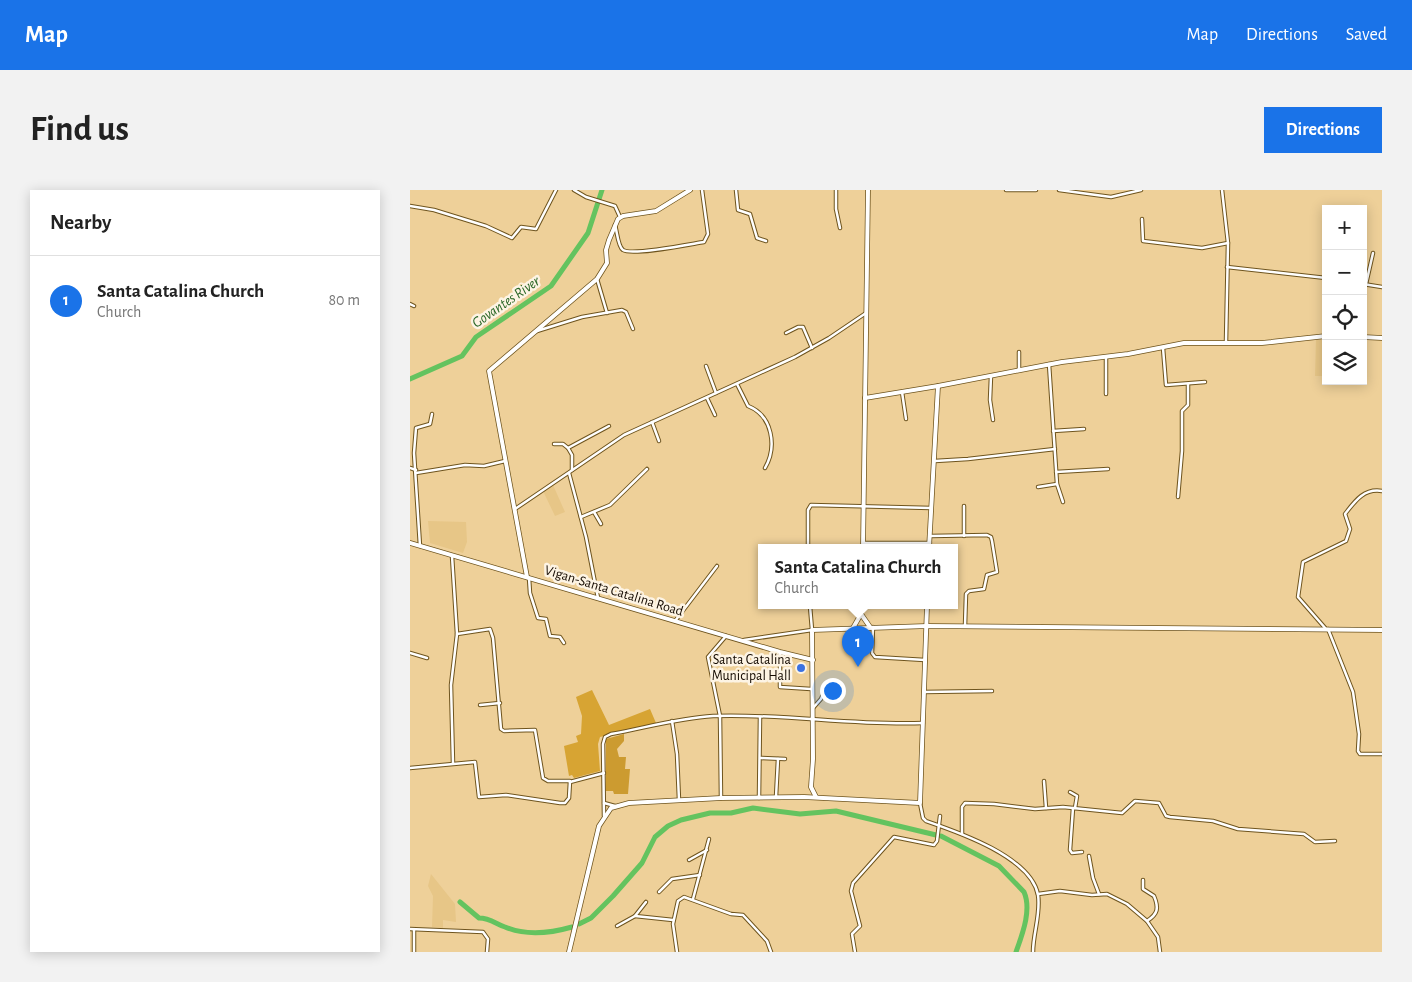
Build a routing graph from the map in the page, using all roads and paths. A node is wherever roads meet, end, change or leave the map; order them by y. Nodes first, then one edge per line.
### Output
1 (556, 190) edge
2 (574, 190) edge
3 (690, 190) edge
4 (702, 190) edge
5 (736, 190) edge
6 (836, 190) edge
7 (868, 190) edge
8 (1006, 190) edge
9 (1036, 190) edge
10 (1059, 190) edge
11 (1090, 190) edge
12 (1141, 190) edge
13 (1222, 190) edge
14 (1088, 195) junction
15 (410, 206) edge
16 (620, 217) junction
17 (1142, 219) dead end
18 (615, 224) junction
19 (840, 228) dead end
20 (766, 241) dead end
21 (1228, 243) junction
22 (1373, 253) dead end
23 (1227, 267) junction
24 (1367, 274) edge
25 (1322, 278) edge
26 (597, 279) junction
27 (1367, 284) edge
28 (1382, 287) edge
29 (867, 312) junction
30 (607, 314) junction
31 (633, 329) dead end
32 (536, 331) junction
33 (786, 333) dead end
34 (1322, 337) edge
35 (1367, 337) edge
36 (1382, 338) edge
37 (1226, 342) junction
38 (1163, 346) junction
39 (812, 348) junction
40 (1019, 352) dead end
41 (1106, 357) junction
42 (1049, 364) junction
43 (706, 366) dead end
44 (1019, 370) junction
45 (991, 374) junction
46 (1205, 382) dead end
47 (737, 384) junction
48 (1188, 384) junction
49 (938, 386) junction
50 (902, 392) junction
51 (716, 394) junction
52 (1106, 394) dead end
53 (707, 398) junction
54 (865, 398) junction
55 (432, 414) dead end
56 (715, 416) dead end
57 (906, 419) dead end
58 (994, 420) dead end
59 (651, 421) junction
60 (609, 426) dead end
61 (1084, 429) dead end
62 (1053, 432) junction
63 (659, 441) dead end
64 (554, 444) dead end
65 (568, 448) junction
66 (1055, 449) junction
67 (506, 461) junction
68 (934, 461) junction
69 (410, 468) edge
70 (765, 468) dead end
71 (646, 469) dead end
72 (1108, 469) dead end
73 (572, 470) junction
74 (416, 472) junction
75 (1056, 472) junction
76 (569, 473) junction
77 (1057, 484) junction
78 (1038, 487) dead end
79 (1382, 491) edge
80 (1178, 498) dead end
81 (1062, 502) dead end
82 (863, 506) junction
83 (964, 506) dead end
84 (931, 508) junction
85 (515, 509) junction
86 (594, 512) junction
87 (581, 517) junction
88 (601, 524) dead end
89 (931, 536) junction
90 (964, 536) junction
91 (930, 542) joint
92 (410, 543) edge
93 (863, 543) joint
94 (808, 544) edge
95 (420, 546) junction
96 (452, 555) junction
97 (717, 566) dead end
98 (528, 578) junction
99 (598, 598) junction
100 (810, 609) edge
101 (861, 609) edge
102 (927, 609) edge
103 (861, 614) junction
104 (676, 621) junction
105 (927, 626) junction
106 (965, 626) junction
107 (872, 627) junction
108 (853, 628) junction
109 (1327, 629) junction
110 (812, 630) junction
111 (1382, 630) edge
112 (457, 634) junction
113 (726, 636) junction
114 (741, 641) junction
115 (564, 643) dead end
116 (812, 651) junction
117 (410, 652) edge
118 (780, 652) junction
119 (802, 657) junction
120 (427, 658) dead end
121 (813, 660) junction
122 (925, 660) junction
123 (828, 682) dead end
124 (811, 689) junction
125 (992, 691) dead end
126 (924, 692) junction
127 (500, 703) junction
128 (480, 705) dead end
129 (813, 708) junction
130 (720, 716) junction
131 (760, 717) junction
132 (813, 718) junction
133 (672, 721) junction
134 (923, 724) junction
135 (1382, 754) edge
136 (761, 758) junction
137 (778, 759) junction
138 (785, 759) dead end
139 (454, 763) junction
140 (410, 768) edge
141 (604, 773) junction
142 (1044, 781) dead end
143 (570, 782) junction
144 (811, 787) junction
145 (1070, 792) dead end
146 (776, 797) junction
147 (804, 797) junction
148 (816, 797) junction
149 (721, 798) junction
150 (759, 798) junction
151 (679, 800) junction
152 (604, 803) junction
153 (920, 803) junction
154 (616, 806) junction
155 (1046, 808) junction
156 (1074, 808) junction
157 (604, 816) junction
158 (940, 816) dead end
159 (940, 826) junction
160 (962, 834) junction
161 (710, 839) dead end
162 (1334, 841) dead end
163 (708, 850) junction
164 (1082, 852) dead end
165 (1089, 856) dead end
166 (689, 860) dead end
167 (700, 875) junction
168 (1143, 880) dead end
169 (659, 892) dead end
170 (1038, 894) junction
171 (1099, 894) junction
172 (693, 899) junction
173 (646, 902) dead end
174 (635, 916) junction
175 (673, 920) junction
176 (1147, 922) junction
177 (617, 926) dead end
178 (410, 930) edge
179 (414, 930) junction
180 (414, 952) edge
181 (487, 952) edge
182 (569, 952) edge
183 (677, 952) edge
184 (771, 952) edge
185 (855, 952) edge
186 (1033, 952) edge
187 (1160, 952) edge

1 - 15 street
2 - 16 street
3 - 16 street
4 - 18 street
5 - 20 street
6 - 19 street
7 - 29 street
8 - 9 street
10 - 14 street
11 - 14 street
12 - 14 street
13 - 21 street
16 - 18 street
17 - 21 street
18 - 26 street
21 - 23 street
22 - 24 street
23 - 25 street
23 - 37 street
26 - 30 street
26 - 32 street
27 - 28 street
29 - 39 street
29 - 54 street
30 - 31 street
30 - 32 street
32 - 67 street
33 - 39 street
34 - 37 street
35 - 36 street
37 - 38 street
38 - 41 street
38 - 48 street
39 - 47 street
40 - 44 street
41 - 42 street
41 - 52 street
42 - 44 street
42 - 62 street
43 - 51 street
44 - 45 street
45 - 49 street
45 - 58 street
46 - 48 street
47 - 51 street
47 - 70 street
48 - 80 street
49 - 50 street
49 - 68 street
50 - 54 street
50 - 57 street
51 - 53 street
53 - 56 street
53 - 59 street
54 - 82 street
55 - 74 street
59 - 63 street
59 - 73 street
60 - 65 street
61 - 62 street
62 - 66 street
64 - 65 street
65 - 73 street
66 - 68 street
66 - 75 street
67 - 74 street
67 - 85 street
68 - 84 street
69 - 74 street
71 - 86 street
72 - 75 street
73 - 76 street
74 - 95 street
75 - 77 street
76 - 85 street
76 - 87 street
77 - 78 street
77 - 81 street
79 - 109 street
82 - 84 street
82 - 93 street
82 - 94 street
83 - 90 street
84 - 89 street
85 - 98 street
86 - 87 street
86 - 88 street
87 - 99 street
89 - 90 street
89 - 91 street
90 - 106 street
91 - 93 street
92 - 95 street, Vigan-Santa Catalina Road
95 - 96 street, Vigan-Santa Catalina Road
96 - 98 street, Vigan-Santa Catalina Road
96 - 112 street
97 - 104 street
98 - 99 street, Vigan-Santa Catalina Road
98 - 115 street
99 - 104 street, Vigan-Santa Catalina Road
100 - 110 street
101 - 103 street
102 - 105 street
103 - 107 street
103 - 108 street
104 - 113 street, Vigan-Santa Catalina Road
105 - 106 street
105 - 107 street
105 - 122 street
106 - 109 street
107 - 108 street
107 - 122 street
108 - 110 street
109 - 111 street
109 - 135 street
110 - 114 street
110 - 116 street
112 - 127 street
112 - 139 street
113 - 114 street, Vigan-Santa Catalina Road
113 - 130 street
114 - 118 street, Vigan-Santa Catalina Road
116 - 119 street
116 - 121 street
117 - 120 street
118 - 119 street, Vigan-Santa Catalina Road
118 - 124 street
119 - 121 street, Vigan-Santa Catalina Road
121 - 124 street
122 - 126 street
123 - 129 street
124 - 129 street
125 - 126 street
126 - 134 street
127 - 128 street
127 - 143 street
129 - 132 street
130 - 131 street
130 - 133 street
130 - 149 street
131 - 132 street
131 - 136 street
132 - 134 street
132 - 144 street
133 - 141 street
133 - 151 street
134 - 153 street
136 - 137 street
136 - 150 street
137 - 138 street
137 - 146 street
139 - 140 street
139 - 143 street
141 - 143 street
141 - 152 street
142 - 155 street
144 - 147 street
144 - 148 street
145 - 156 street
146 - 147 street
146 - 150 street
147 - 148 street
148 - 153 street
149 - 150 street
149 - 151 street
151 - 154 street
152 - 154 street
152 - 157 street
153 - 159 street
154 - 157 street
155 - 156 street
155 - 160 street
156 - 162 street
156 - 164 street
157 - 182 street
158 - 159 street
159 - 160 street
159 - 185 street
160 - 170 street
161 - 163 street
163 - 166 street
163 - 167 street
165 - 171 street
167 - 169 street
167 - 172 street
168 - 176 street
170 - 171 street
170 - 186 street
171 - 176 street
172 - 175 street
172 - 184 street
173 - 174 street
174 - 175 street
174 - 177 street
175 - 183 street
176 - 187 street
178 - 179 street
179 - 180 street
179 - 181 street

